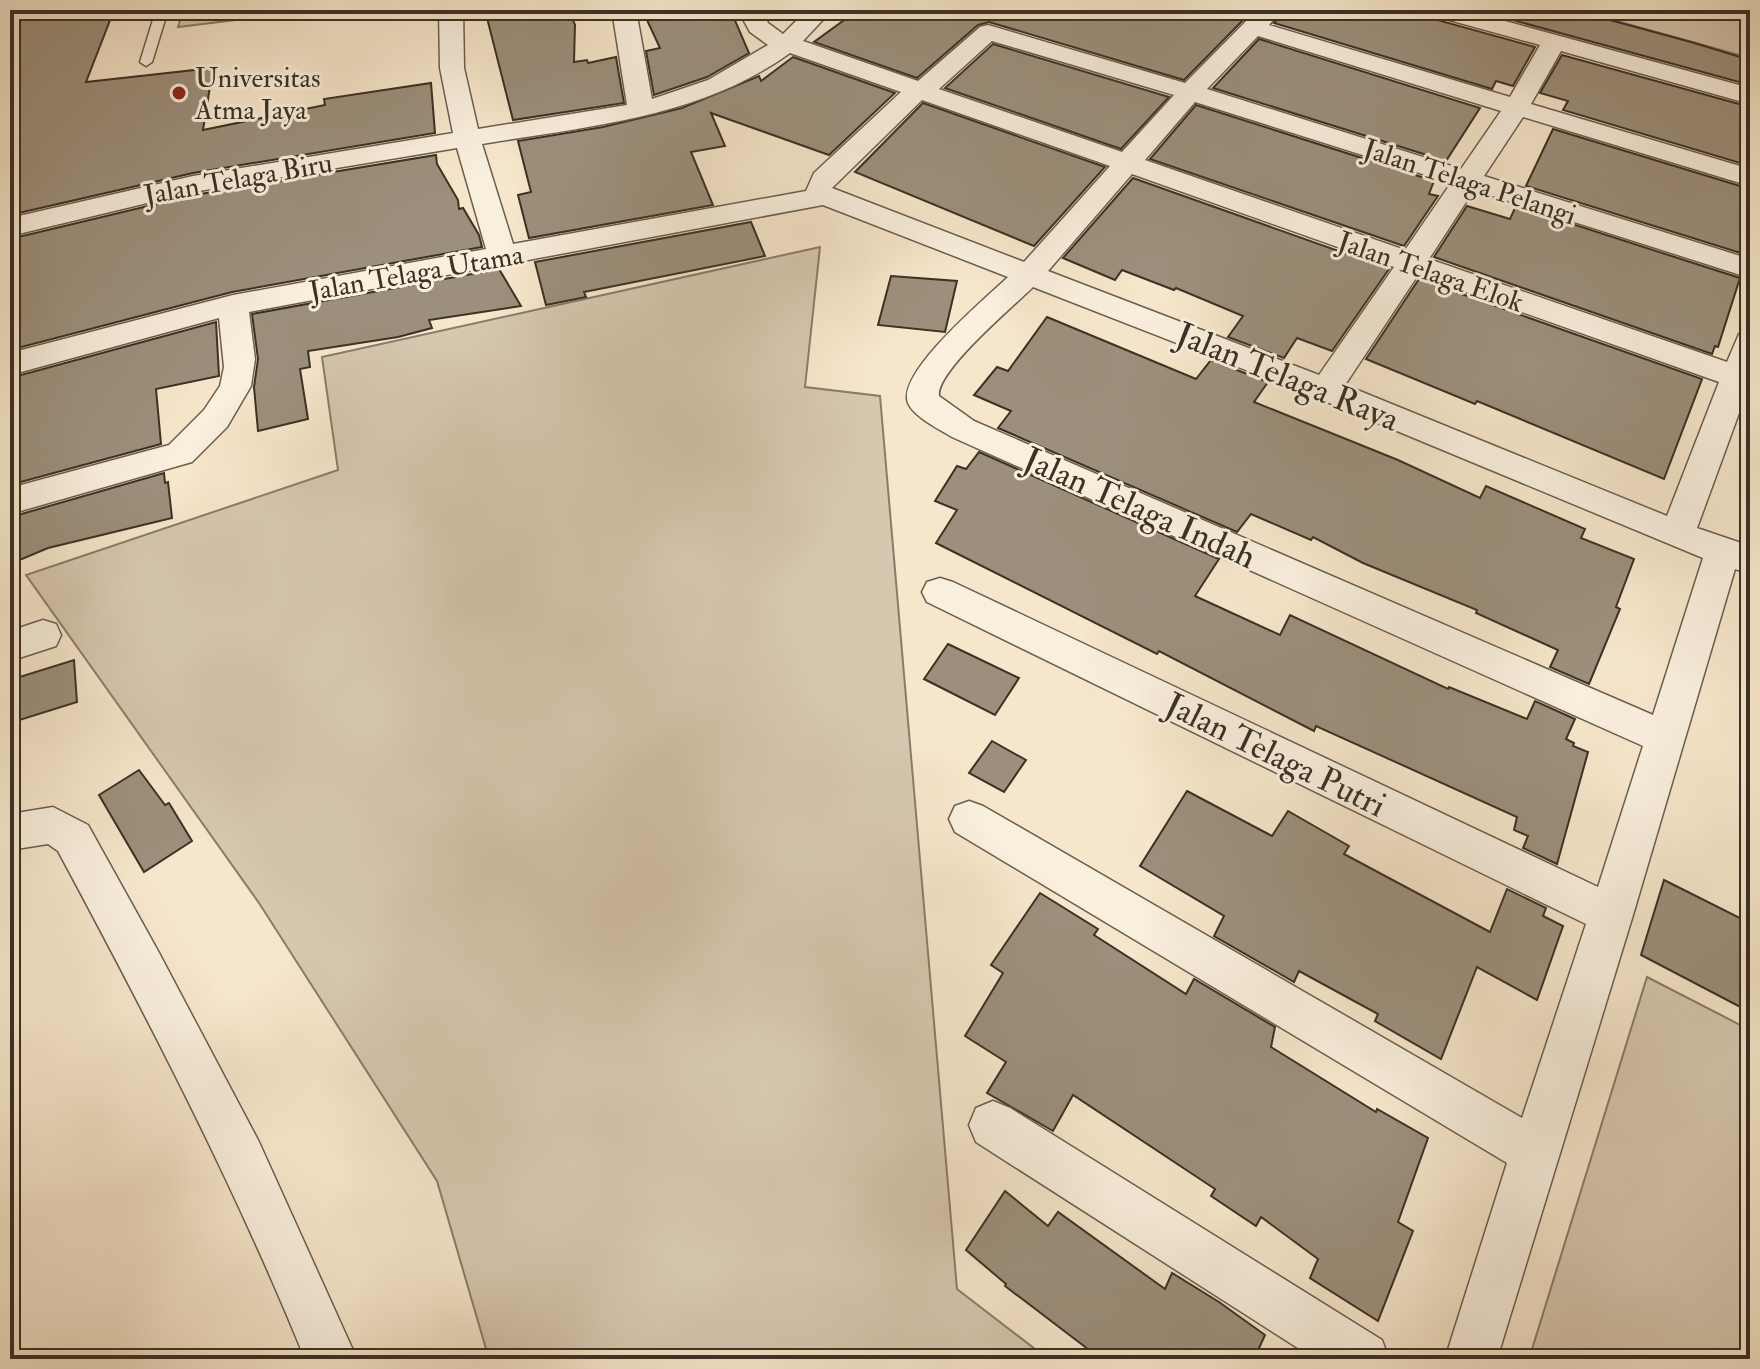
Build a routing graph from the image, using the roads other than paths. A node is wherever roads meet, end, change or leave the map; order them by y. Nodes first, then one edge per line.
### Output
1 (162, 10) edge
2 (451, 10) edge
3 (624, 10) edge
4 (750, 10) edge
5 (820, 10) edge
6 (1439, 10) edge
7 (1263, 19) edge
8 (1555, 41) junction
9 (789, 44) junction
10 (146, 62) dead end
11 (1192, 90) junction
12 (920, 91) junction
13 (1750, 96) edge
14 (1516, 108) junction
15 (641, 110) junction
16 (467, 138) junction
17 (1125, 165) junction
18 (1750, 178) edge
19 (1465, 181) junction
20 (825, 196) junction
21 (10, 227) edge
22 (503, 257) junction
23 (1411, 265) junction
24 (1750, 269) edge
25 (1030, 273) junction
26 (233, 305) junction
27 (1750, 341) edge
28 (10, 364) edge
29 (1737, 377) junction
30 (1326, 389) junction
31 (10, 501) edge
32 (1677, 535) junction
33 (1736, 554) edge
34 (940, 592) dead end
35 (1665, 738) junction
36 (969, 819) dead end
37 (10, 832) edge
38 (1612, 915) junction
39 (993, 1125) dead end
40 (1533, 1151) junction
41 (331, 1359) edge
42 (1363, 1359) edge
43 (1471, 1359) edge

1 - 10 lane
2 - 16 street
3 - 15 street
4 - 9 street, Jalan Telaga Elok
5 - 9 street, Jalan Telaga Biru
6 - 8 street
7 - 11 street, Jalan Telaga Indah
7 - 14 street
8 - 13 street
8 - 14 street
9 - 12 street, Jalan Telaga Elok
9 - 15 street, Jalan Telaga Biru
11 - 12 street, Jalan Telaga Pelangi
11 - 17 street, Jalan Telaga Indah
11 - 19 street, Jalan Telaga Pelangi
12 - 17 street, Jalan Telaga Elok
12 - 20 street
14 - 18 street
14 - 19 street
15 - 16 street, Jalan Telaga Biru
16 - 21 street, Jalan Telaga Biru
16 - 22 street
17 - 23 street, Jalan Telaga Elok
17 - 25 street, Jalan Telaga Indah
19 - 23 street
19 - 24 street, Jalan Telaga Pelangi
20 - 22 street, Jalan Telaga Utama
20 - 25 street, Jalan Telaga Raya
22 - 26 street, Jalan Telaga Utama
23 - 29 street, Jalan Telaga Elok
23 - 30 street
25 - 30 street, Jalan Telaga Raya
25 - 35 street, Jalan Telaga Indah
26 - 28 street, Jalan Telaga Utama
26 - 31 street
27 - 29 street
29 - 32 street
30 - 32 street, Jalan Telaga Raya
32 - 33 street, Jalan Telaga Raya
33 - 35 street
34 - 38 street, Jalan Telaga Putri
35 - 38 street
36 - 40 street
37 - 41 street
38 - 40 street
39 - 42 street
40 - 43 street

